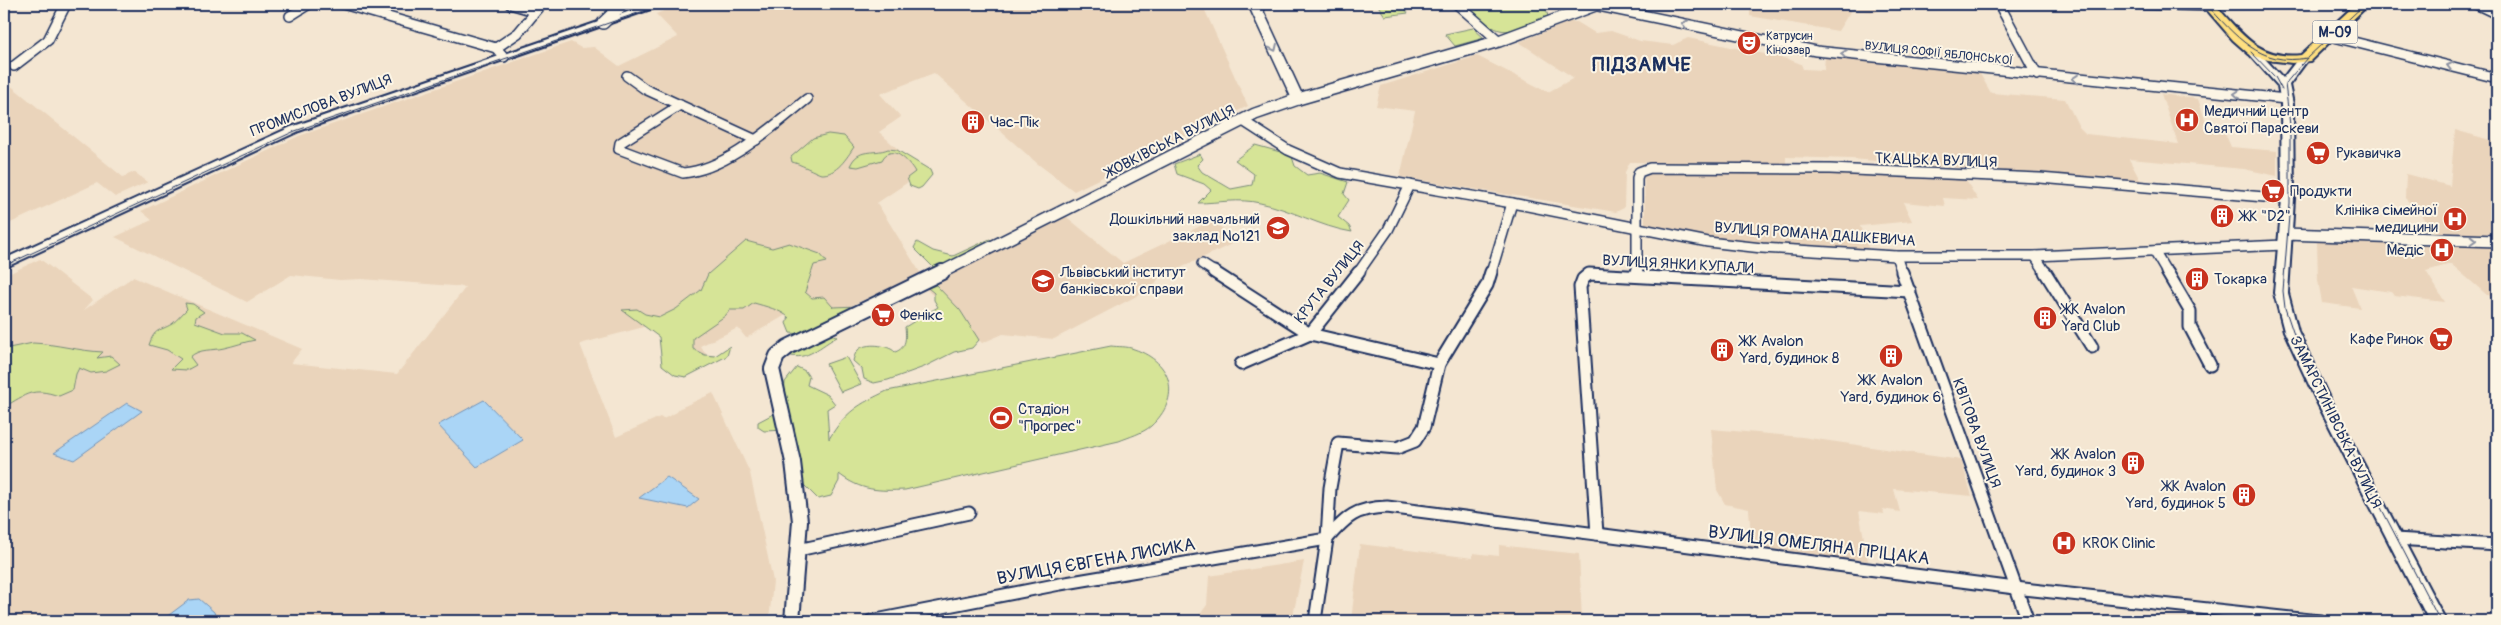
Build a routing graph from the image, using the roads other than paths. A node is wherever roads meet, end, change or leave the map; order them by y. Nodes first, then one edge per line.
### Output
1 (66, 4) edge
2 (309, 4) edge
3 (343, 4) edge
4 (510, 4) edge
5 (542, 4) edge
6 (623, 4) edge
7 (660, 4) edge
8 (1254, 4) edge
9 (1457, 4) edge
10 (1596, 4) edge
11 (1999, 4) edge
12 (2138, 4) edge
13 (2363, 4) edge
14 (2476, 4) edge
15 (2209, 5) edge
16 (534, 11) junction
17 (2497, 14) edge
18 (290, 16) dead end
19 (602, 23) junction
20 (2330, 36) junction
21 (1499, 41) junction
22 (2250, 48) junction
23 (500, 52) junction
24 (2304, 58) junction
25 (14, 66) dead end
26 (2037, 75) junction
27 (627, 76) dead end
28 (2497, 78) edge
29 (2282, 85) junction
30 (807, 99) dead end
31 (2286, 99) junction
32 (1298, 100) junction
33 (680, 105) junction
34 (1243, 121) junction
35 (756, 140) junction
36 (1410, 185) junction
37 (2288, 199) junction
38 (1512, 203) junction
39 (1638, 228) junction
40 (2285, 240) junction
41 (2497, 241) edge
42 (2154, 251) junction
43 (1896, 256) junction
44 (2035, 256) junction
45 (4, 264) edge
46 (1202, 264) dead end
47 (1637, 276) junction
48 (1910, 291) junction
49 (1310, 334) junction
50 (2092, 347) dead end
51 (1241, 364) dead end
52 (1439, 364) junction
53 (2210, 365) dead end
54 (969, 513) dead end
55 (1597, 534) junction
56 (1327, 539) junction
57 (2395, 539) junction
58 (2497, 544) edge
59 (798, 550) junction
60 (2015, 588) junction
61 (792, 621) edge
62 (871, 621) edge
63 (1315, 621) edge
64 (2028, 621) edge
65 (2320, 621) edge
66 (2438, 621) edge

1 - 25 street
2 - 18 street
3 - 23 street
4 - 16 street
5 - 16 street
6 - 19 street
7 - 19 main road, ПРОМИСЛОВА ВУЛИЦЯ
8 -> 32 street
9 - 21 street
10 - 21 street, ЖОВКІВСЬКА ВУЛИЦЯ
26 -> 10 street, ВУЛИЦЯ СОФІЇ ЯБЛОНСЬКОЇ
11 - 26 street
12 - 15 street
13 - 20 main road, М-09
14 - 17 street
15 - 22 main road, М-09
16 - 23 street
19 - 23 main road, ПРОМИСЛОВА ВУЛИЦЯ
20 - 24 main road, М-09
28 -> 20 street
21 - 32 street, ЖОВКІВСЬКА ВУЛИЦЯ
22 - 24 main road, М-09
22 - 29 main road
23 - 45 main road, ПРОМИСЛОВА ВУЛИЦЯ
24 - 29 main road
31 -> 26 street, ВУЛИЦЯ СОФІЇ ЯБЛОНСЬКОЇ
27 - 33 street
29 - 31 main road, ЗАМАРСТИНІВСЬКА ВУЛИЦЯ
30 - 35 street
31 - 37 main road, ЗАМАРСТИНІВСЬКА ВУЛИЦЯ
32 - 34 street, ЖОВКІВСЬКА ВУЛИЦЯ
33 - 35 street
33 - 35 street
34 - 36 street, ВУЛИЦЯ РОМАНА ДАШКЕВИЧА
34 - 59 street, ЖОВКІВСЬКА ВУЛИЦЯ
36 - 38 street, ВУЛИЦЯ РОМАНА ДАШКЕВИЧА
36 - 49 street, КРУТА ВУЛИЦЯ
37 - 39 street, ТКАЦЬКА ВУЛИЦЯ
37 - 40 main road, ЗАМАРСТИНІВСЬКА ВУЛИЦЯ
38 - 39 street, ВУЛИЦЯ РОМАНА ДАШКЕВИЧА
38 - 52 street
39 - 43 street, ВУЛИЦЯ РОМАНА ДАШКЕВИЧА
39 - 47 street
40 -> 41 street
40 - 42 street, ВУЛИЦЯ РОМАНА ДАШКЕВИЧА
40 - 57 main road, ЗАМАРСТИНІВСЬКА ВУЛИЦЯ
42 - 44 street, ВУЛИЦЯ РОМАНА ДАШКЕВИЧА
42 - 53 street
43 - 44 street, ВУЛИЦЯ РОМАНА ДАШКЕВИЧА
43 - 48 street, КВІТОВА ВУЛИЦЯ
44 - 50 street
46 - 49 street
47 - 48 street, ВУЛИЦЯ ЯНКИ КУПАЛИ
47 - 55 street, ВУЛИЦЯ ЯНКИ КУПАЛИ
48 - 60 street, КВІТОВА ВУЛИЦЯ
49 - 51 street, КРУТА ВУЛИЦЯ
49 - 52 street
52 - 56 street
54 - 59 street
55 - 56 street, ВУЛИЦЯ ОМЕЛЯНА ПРІЦАКА
55 - 60 street, ВУЛИЦЯ ОМЕЛЯНА ПРІЦАКА
56 - 62 street, ВУЛИЦЯ ЄВГЕНА ЛИСИКА
56 - 63 street
57 - 58 street
57 - 66 main road, ЗАМАРСТИНІВСЬКА ВУЛИЦЯ
59 - 61 street
60 - 64 street, КВІТОВА ВУЛИЦЯ
60 - 65 street, ВУЛИЦЯ ОМЕЛЯНА ПРІЦАКА

